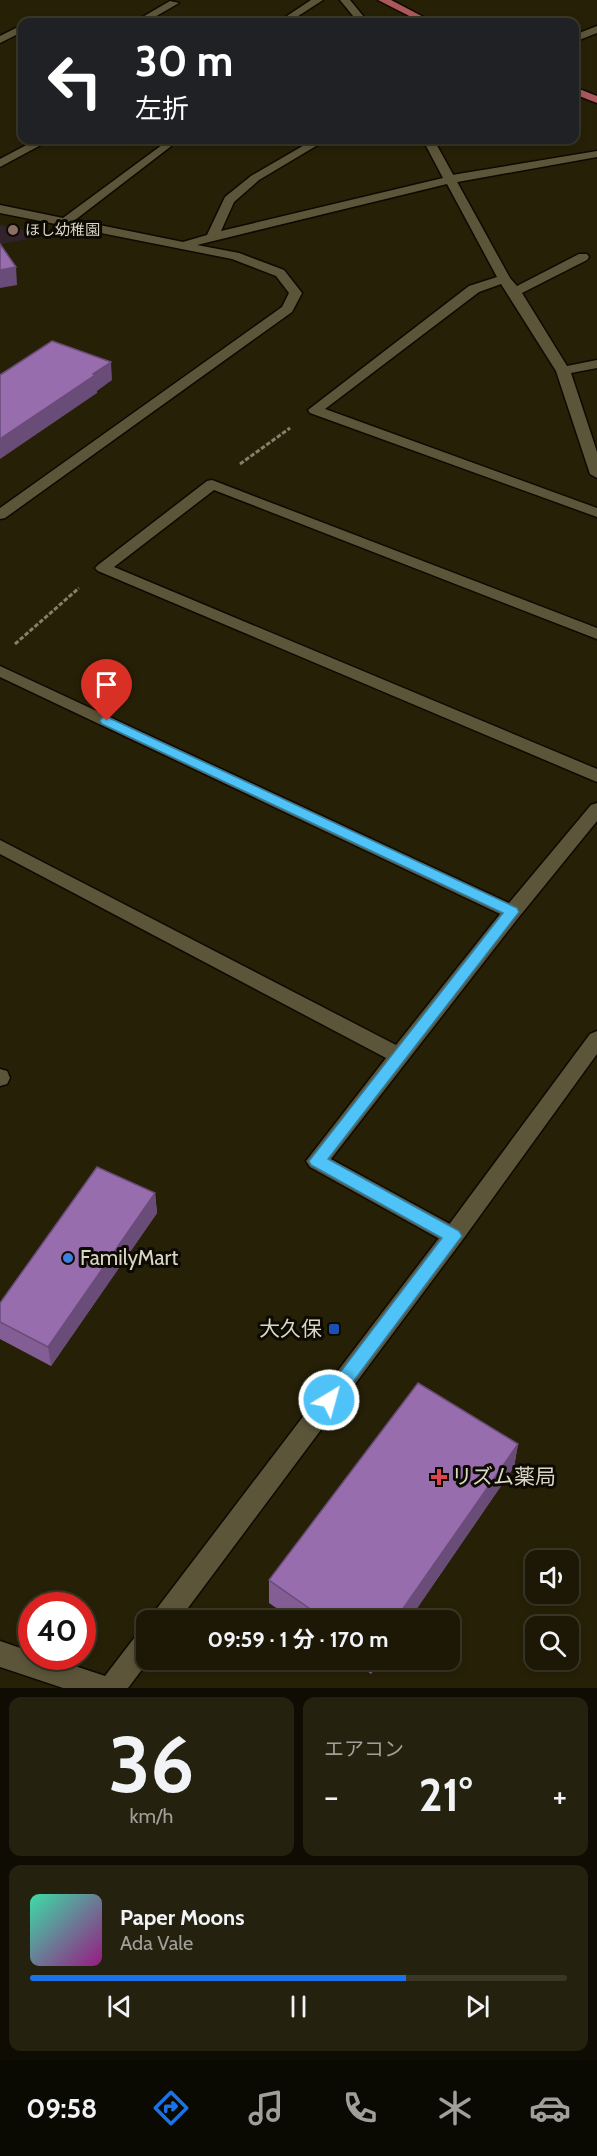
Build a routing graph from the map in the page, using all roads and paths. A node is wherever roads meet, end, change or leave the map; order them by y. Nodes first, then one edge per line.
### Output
1 (318, 0) edge
2 (345, 0) edge
3 (383, 0) edge
4 (174, 3) dead end
5 (146, 18) edge
6 (289, 18) edge
7 (360, 18) edge
8 (420, 18) edge
9 (18, 30) edge
10 (597, 30) edge
11 (579, 37) edge
12 (0, 40) edge
13 (579, 92) edge
14 (597, 100) edge
15 (37, 144) edge
16 (313, 144) edge
17 (431, 144) edge
18 (166, 145) dead end
19 (597, 154) edge
20 (0, 164) edge
21 (452, 179) junction
22 (0, 208) edge
23 (67, 222) junction
24 (212, 237) junction
25 (182, 244) junction
26 (583, 257) dead end
27 (504, 279) junction
28 (515, 292) junction
29 (597, 364) edge
30 (563, 371) junction
31 (315, 410) junction
32 (597, 474) edge
33 (212, 484) junction
34 (597, 513) edge
35 (0, 515) edge
36 (102, 568) junction
37 (597, 634) edge
38 (9, 650) dead end
39 (0, 671) edge
40 (597, 776) edge
41 (597, 809) edge
42 (0, 846) edge
43 (512, 912) junction
44 (597, 1039) edge
45 (399, 1056) junction
46 (453, 1236) junction
47 (172, 1610) edge
48 (0, 1654) edge
49 (136, 1656) edge
50 (102, 1688) edge
51 (112, 1688) edge

1 - 6 street
2 - 7 street
3 - 8 main road
4 - 5 street
9 - 12 street
10 - 11 street
13 - 14 main road
15 - 20 street
16 - 24 street
17 - 21 street
18 - 23 street
19 - 21 street
21 - 24 street
21 - 27 street
22 - 23 street
23 - 25 street
24 - 25 street
25 - 35 street
26 - 28 street
27 - 28 street
27 - 31 street
28 - 30 street
29 - 30 street
30 - 32 street
31 - 33 path
31 - 34 street
33 - 36 street
33 - 37 street
36 - 38 path
36 - 40 street
39 - 43 street
41 - 43 street
42 - 45 street
43 - 45 street
44 - 46 street
45 - 46 street
46 - 47 street
48 - 50 street
49 - 51 street

